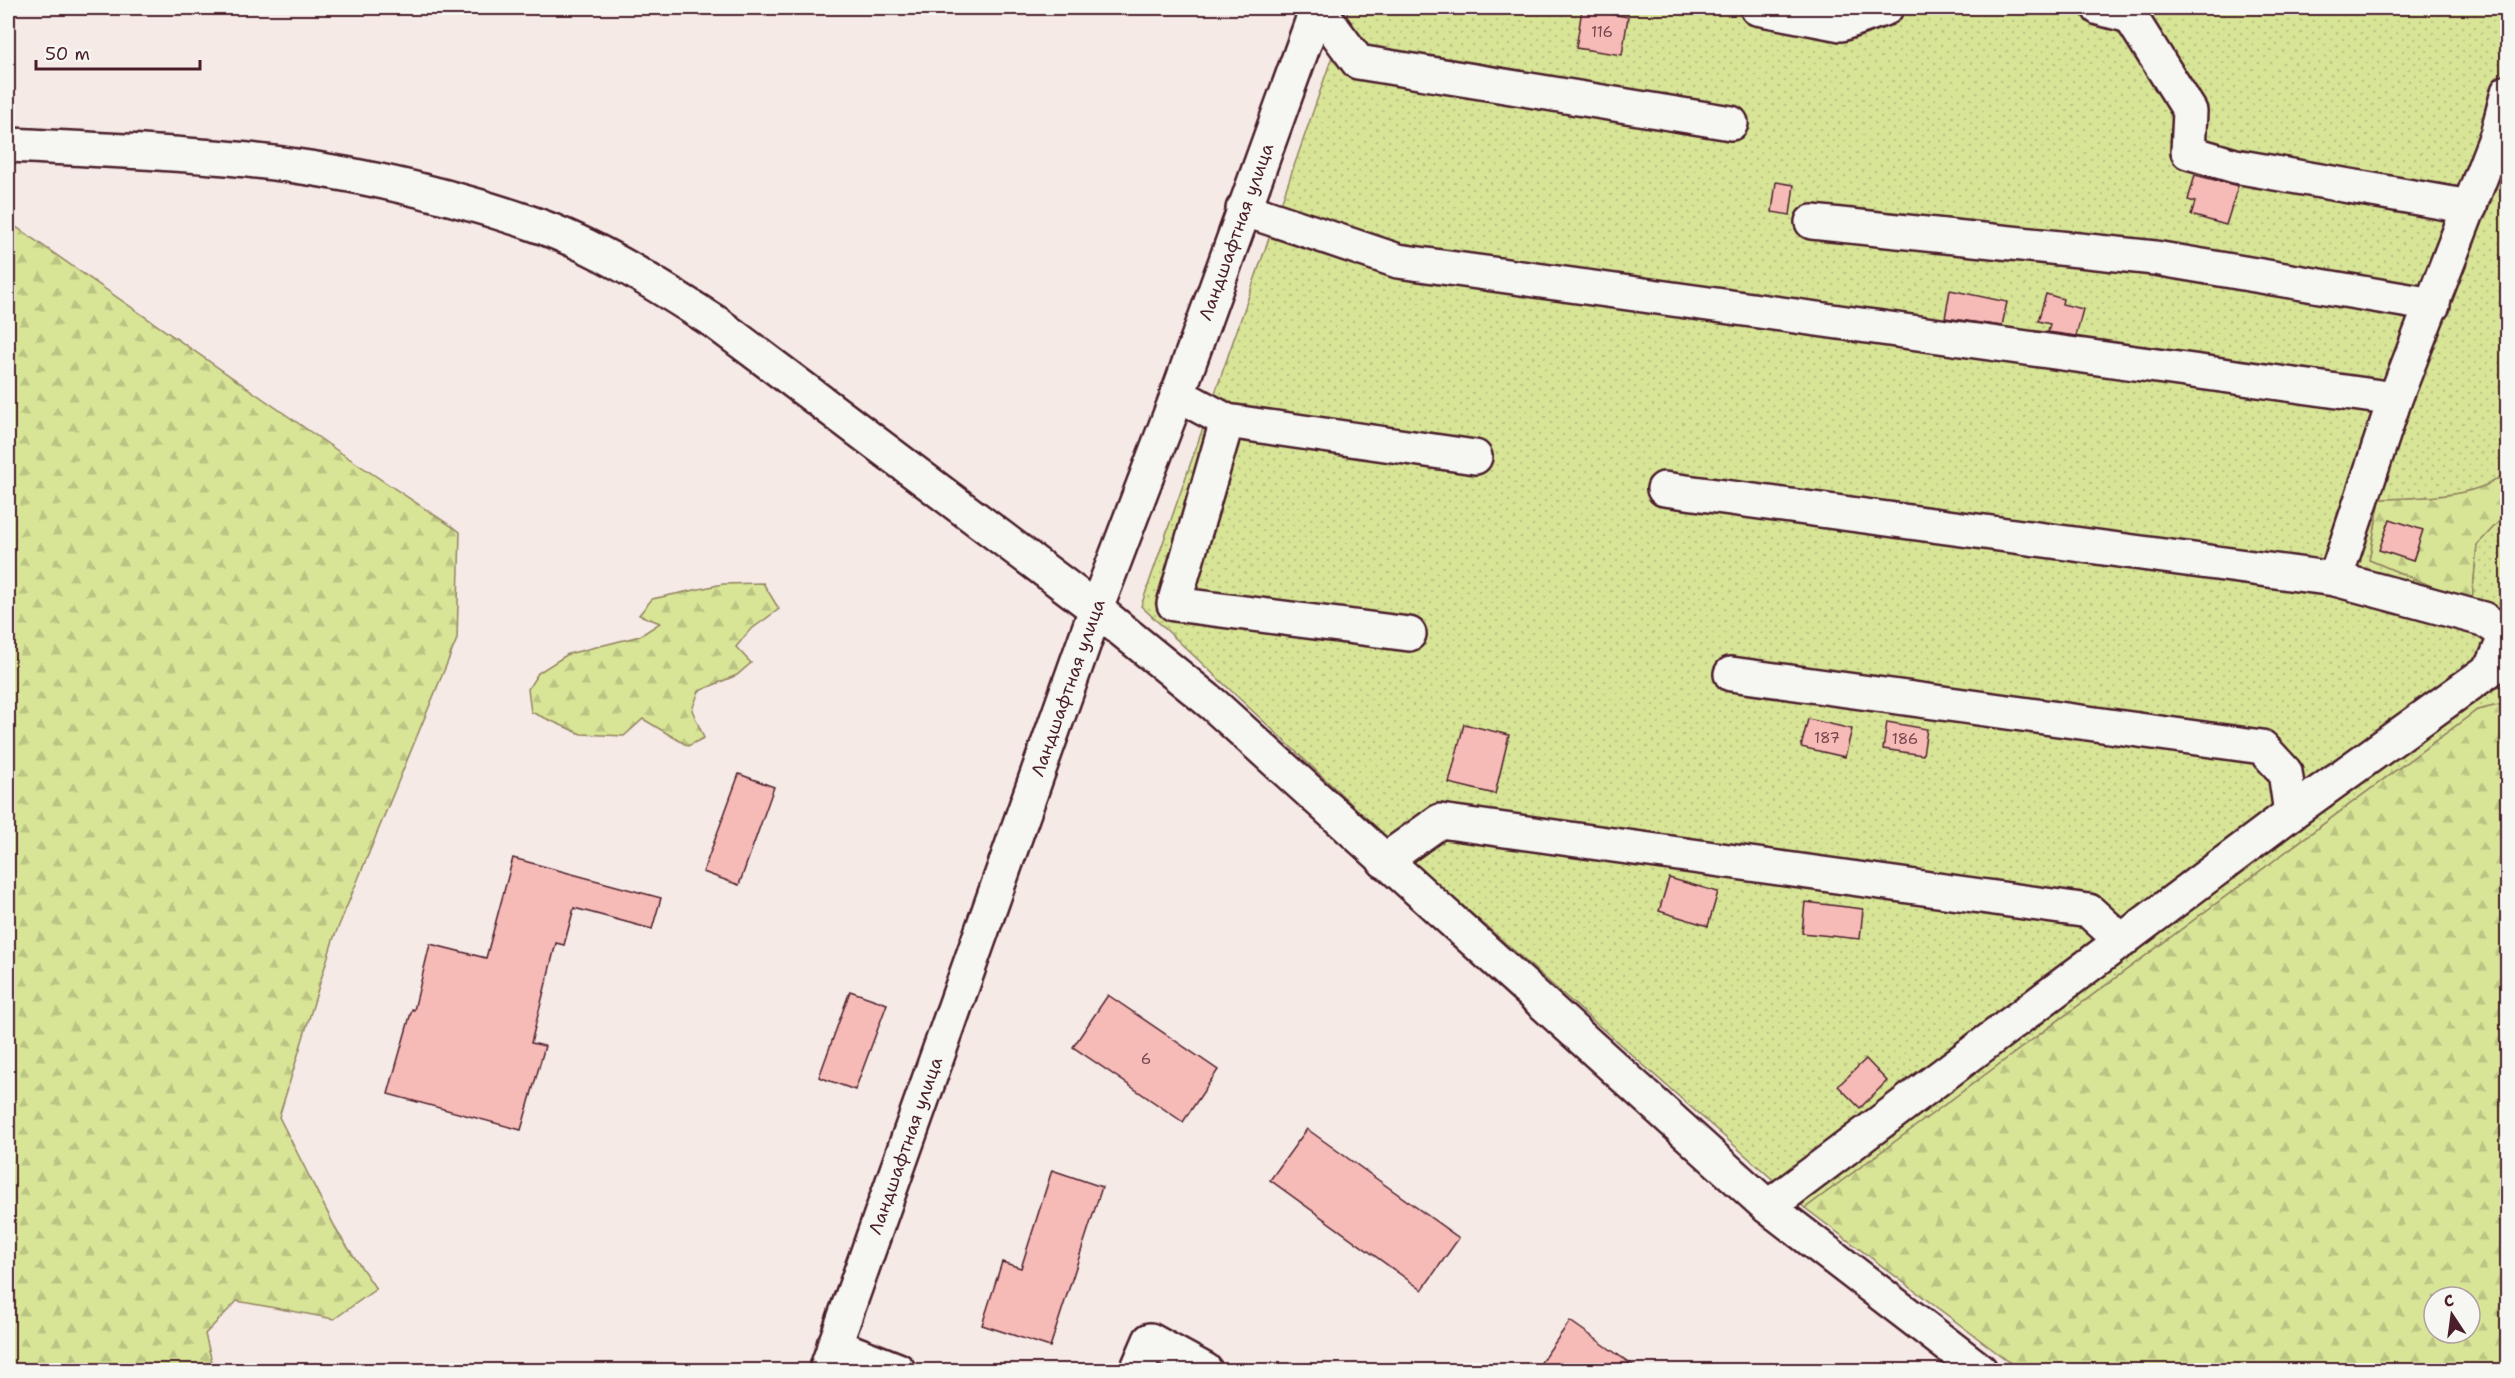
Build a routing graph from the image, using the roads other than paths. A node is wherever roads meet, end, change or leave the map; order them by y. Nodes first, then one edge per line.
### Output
1 (1317, 8) edge
2 (1757, 8) edge
3 (1886, 8) edge
4 (2099, 8) edge
5 (2508, 92) edge
6 (1731, 123) dead end
7 (8, 145) edge
8 (2470, 207) junction
9 (1243, 209) junction
10 (1812, 222) dead end
11 (2433, 305) junction
12 (1177, 394) junction
13 (2395, 399) junction
14 (1227, 421) junction
15 (1474, 457) dead end
16 (1664, 489) dead end
17 (2335, 579) junction
18 (1096, 609) junction
19 (1409, 634) dead end
20 (2507, 635) edge
21 (1731, 674) dead end
22 (2291, 813) junction
23 (1384, 861) junction
24 (2121, 941) junction
25 (1768, 1207) junction
26 (830, 1358) edge
27 (898, 1371) edge
28 (1137, 1371) edge
29 (1205, 1371) edge
30 (1980, 1371) edge

1 - 6 street
1 - 9 street, Ландшафтная улица
2 - 3 street
4 - 8 street
5 - 8 street
7 - 18 street
8 - 11 street
9 - 12 street, Ландшафтная улица
9 - 13 street
10 - 11 street
11 - 13 street
12 - 14 street
12 - 18 street, Ландшафтная улица
13 - 17 street
14 - 15 street
14 - 19 street
16 - 17 street
17 - 20 street
18 - 23 street
18 - 26 street, Ландшафтная улица
20 - 22 street
21 - 22 street
22 - 24 street
23 - 24 street
23 - 25 street
24 - 25 street
25 - 30 street
26 - 27 street
28 - 29 street

